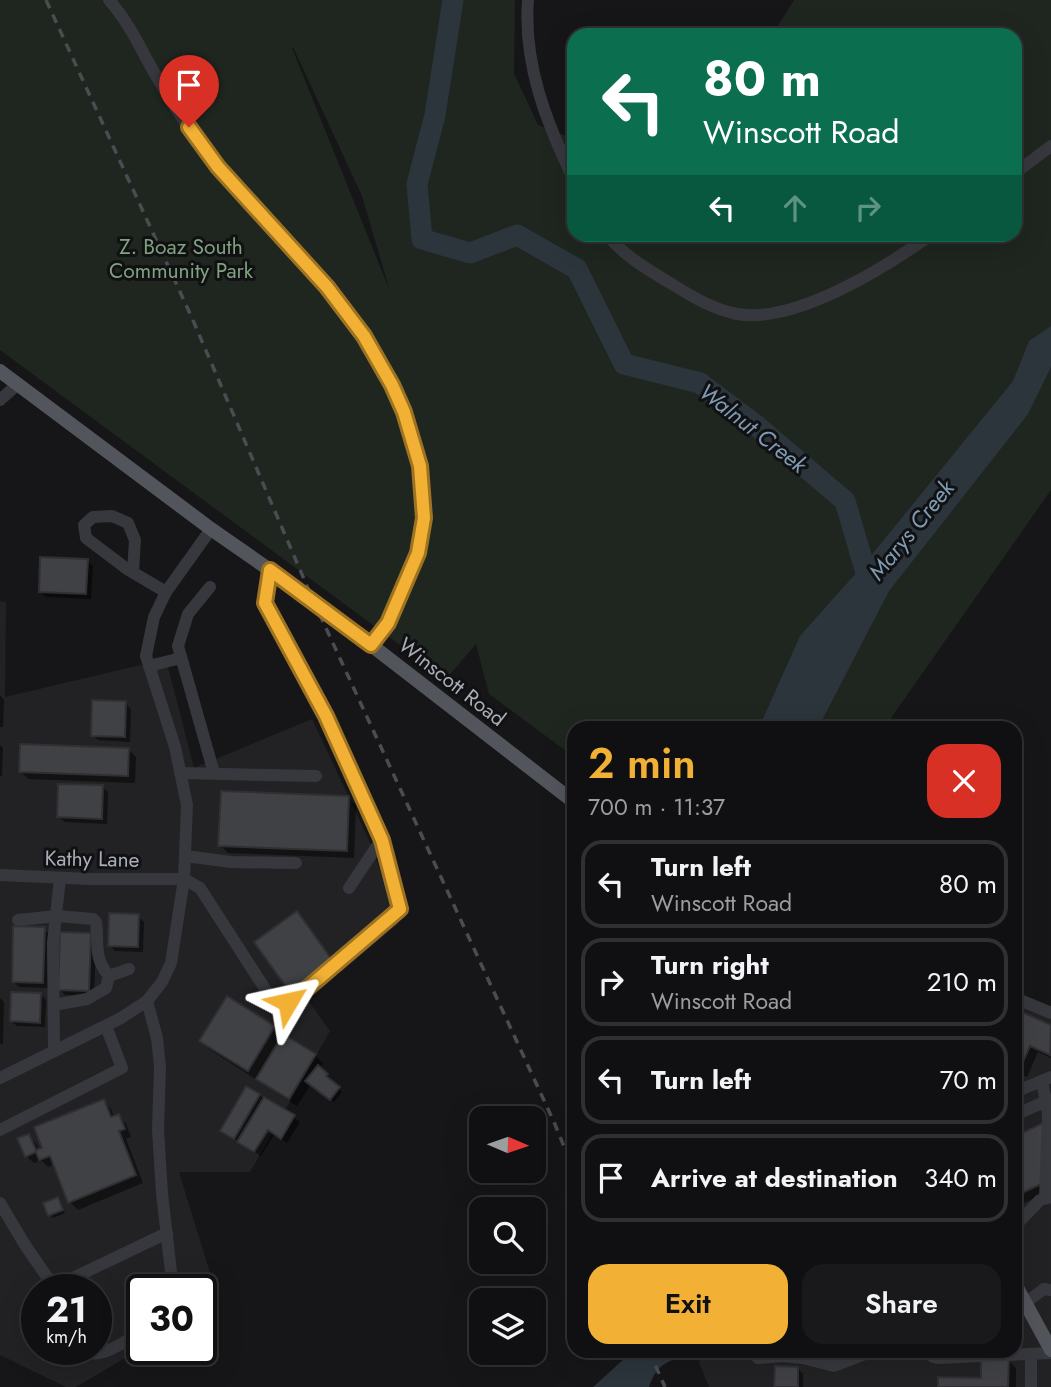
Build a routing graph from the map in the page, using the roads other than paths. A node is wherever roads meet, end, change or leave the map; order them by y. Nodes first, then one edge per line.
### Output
1 (109, 0) edge
2 (528, 0) edge
3 (1051, 146) edge
4 (567, 166) edge
5 (1022, 168) edge
6 (613, 242) edge
7 (921, 242) edge
8 (0, 371) edge
9 (18, 384) junction
10 (0, 400) edge
11 (211, 529) junction
12 (270, 570) junction
13 (133, 572) junction
14 (210, 587) dead end
15 (166, 592) junction
16 (371, 645) junction
17 (181, 658) junction
18 (149, 666) junction
19 (180, 773) junction
20 (214, 774) junction
21 (316, 776) dead end
22 (567, 797) edge
23 (382, 840) junction
24 (185, 856) junction
25 (296, 863) dead end
26 (0, 875) edge
27 (60, 878) junction
28 (184, 879) junction
29 (349, 888) dead end
30 (57, 916) junction
31 (18, 920) dead end
32 (129, 969) dead end
33 (108, 976) junction
34 (147, 1001) junction
35 (1022, 1001) edge
36 (54, 1005) junction
37 (1051, 1013) edge
38 (106, 1026) junction
39 (54, 1051) junction
40 (0, 1078) edge
41 (1046, 1079) edge
42 (1022, 1089) edge
43 (1049, 1100) edge
44 (1022, 1112) edge
45 (0, 1129) edge
46 (1048, 1198) edge
47 (0, 1203) edge
48 (1022, 1219) edge
49 (167, 1233) junction
50 (44, 1274) edge
51 (82, 1274) edge
52 (171, 1274) edge
53 (1051, 1290) edge
54 (1022, 1303) edge
55 (1022, 1307) edge
56 (1051, 1352) edge
57 (1022, 1354) edge
58 (1031, 1354) junction
59 (803, 1358) edge
60 (855, 1358) edge
61 (1031, 1387) edge

1 - 16 street
2 - 4 street
3 - 5 street
6 - 7 street
8 - 9 main road, Winscott Road
9 - 10 street
9 - 11 main road, Winscott Road
11 - 12 main road, Winscott Road
11 - 15 street
12 - 16 main road, Winscott Road
12 - 23 street
13 - 13 street
13 - 15 street
14 - 17 street
15 - 18 street
16 - 22 main road, Winscott Road
17 - 18 street
17 - 20 street
18 - 19 street
19 - 20 street
19 - 24 street
20 - 21 street
23 - 28 street
23 - 29 street
24 - 25 street
24 - 28 street
26 - 27 street, Kathy Lane
27 - 28 street, Kathy Lane
27 - 30 street
28 - 34 street
30 - 31 street
30 - 33 street
30 - 36 street
32 - 33 street
33 - 36 street
34 - 38 street
34 - 49 street
35 - 37 street
36 - 39 street
38 - 39 street
38 - 45 street
39 - 40 street
41 - 42 street
41 - 43 street
43 - 44 street
43 - 46 street
46 - 48 street
47 - 50 street
49 - 51 street
49 - 52 street
53 - 54 street
55 - 56 main road
56 - 58 street
57 - 58 street
58 - 61 street
59 - 60 street

